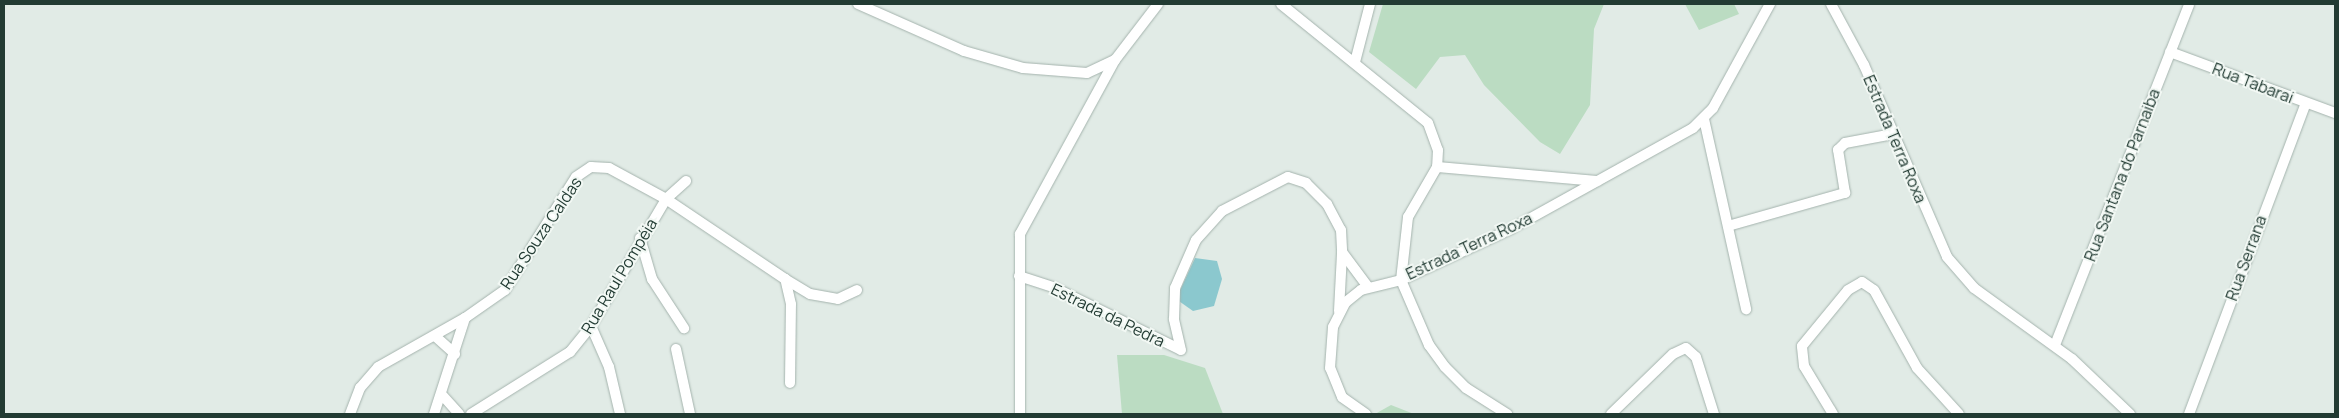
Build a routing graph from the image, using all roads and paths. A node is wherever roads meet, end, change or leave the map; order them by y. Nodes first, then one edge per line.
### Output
1 (858, 4) edge
2 (1158, 4) edge
3 (1280, 4) edge
4 (1370, 4) edge
5 (1770, 4) edge
6 (1831, 4) edge
7 (2189, 4) edge
8 (2170, 52) junction
9 (1115, 60) junction
10 (1355, 62) junction
11 (2306, 103) junction
12 (2335, 113) edge
13 (1704, 119) junction
14 (1893, 134) junction
15 (1437, 167) junction
16 (686, 181) dead end
17 (1597, 181) junction
18 (666, 199) junction
19 (1728, 226) junction
20 (640, 238) junction
21 (1342, 252) junction
22 (1019, 276) junction
23 (785, 279) junction
24 (1401, 280) junction
25 (1368, 288) junction
26 (857, 290) dead end
27 (1746, 309) dead end
28 (1339, 312) junction
29 (465, 318) junction
30 (591, 326) junction
31 (684, 328) dead end
32 (435, 336) junction
33 (2055, 345) junction
34 (676, 349) dead end
35 (455, 354) junction
36 (790, 383) dead end
37 (442, 396) junction
38 (1613, 413) edge
39 (350, 414) edge
40 (434, 414) edge
41 (459, 414) edge
42 (471, 414) edge
43 (620, 414) edge
44 (690, 414) edge
45 (1020, 414) edge
46 (1366, 414) edge
47 (1507, 414) edge
48 (1714, 414) edge
49 (1833, 414) edge
50 (1959, 414) edge
51 (2130, 414) edge
52 (2189, 414) edge

1 - 9 street
2 - 9 street
3 - 10 street
4 - 10 street
5 - 13 street
6 - 14 street, Estrada Terra Roxa
7 - 8 street, Rua Santana do Parnaiba
8 - 11 street, Rua Tabarai
8 - 33 street, Rua Santana do Parnaiba
9 - 22 street
10 - 15 street
11 - 12 street, Rua Tabarai
11 - 52 street, Rua Serrana
13 - 17 street, Estrada Terra Roxa
13 - 19 street
14 - 19 street
14 - 33 street, Estrada Terra Roxa
15 - 17 street
15 - 24 street, Estrada Terra Roxa
16 - 18 street, Rua Raul Pompéia
17 - 24 street, Estrada Terra Roxa
18 - 20 street, Rua Raul Pompéia
18 - 23 street
18 - 29 street, Rua Souza Caldas
19 - 27 street
20 - 30 street, Rua Raul Pompéia
20 - 31 street
21 - 22 street, Estrada da Pedra
21 - 25 street, Estrada da Pedra
21 - 28 street
22 - 45 street
23 - 26 street
23 - 36 street
24 - 25 street
24 - 47 street
25 - 28 street
28 - 46 street
29 - 32 street
29 - 35 street
30 - 42 street, Rua Raul Pompéia
30 - 43 street
32 - 35 street
32 - 39 street
33 - 51 street, Estrada Terra Roxa
34 - 44 street
35 - 37 street
37 - 40 street
37 - 41 street
38 - 48 street
49 - 50 street

